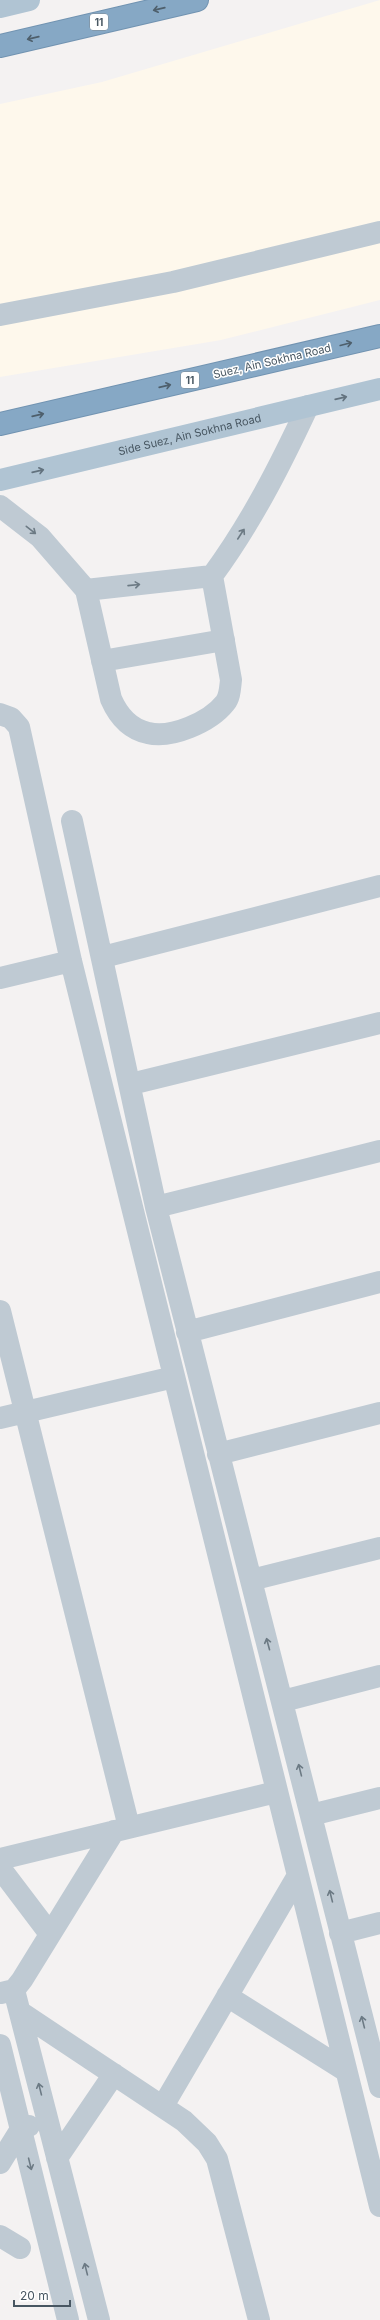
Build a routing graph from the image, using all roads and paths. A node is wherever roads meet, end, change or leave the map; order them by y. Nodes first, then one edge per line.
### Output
1 (29, 0) edge
2 (198, 0) edge
3 (0, 7) edge
4 (0, 46) edge
5 (380, 232) edge
6 (0, 315) edge
7 (380, 336) edge
8 (380, 389) edge
9 (308, 406) junction
10 (0, 424) edge
11 (0, 480) edge
12 (0, 506) edge
13 (212, 576) junction
14 (86, 590) junction
15 (224, 640) junction
16 (102, 661) junction
17 (0, 714) edge
18 (72, 821) dead end
19 (380, 886) edge
20 (103, 957) junction
21 (71, 961) junction
22 (0, 978) edge
23 (380, 1023) edge
24 (131, 1084) junction
25 (380, 1151) edge
26 (156, 1207) junction
27 (380, 1282) edge
28 (0, 1311) edge
29 (187, 1332) junction
30 (174, 1377) junction
31 (25, 1412) junction
32 (380, 1413) edge
33 (0, 1418) edge
34 (218, 1454) junction
35 (380, 1548) edge
36 (251, 1580) junction
37 (380, 1676) edge
38 (283, 1701) junction
39 (276, 1792) junction
40 (380, 1798) edge
41 (311, 1815) junction
42 (121, 1829) junction
43 (0, 1859) edge
44 (0, 1868) edge
45 (297, 1877) junction
46 (380, 1923) edge
47 (340, 1933) junction
48 (50, 1934) junction
49 (7, 1992) edge
50 (227, 1996) junction
51 (20, 2012) junction
52 (375, 2044) edge
53 (0, 2045) edge
54 (346, 2071) junction
55 (114, 2074) junction
56 (380, 2087) edge
57 (163, 2106) junction
58 (48, 2121) junction
59 (21, 2129) junction
60 (57, 2158) junction
61 (0, 2163) edge
62 (380, 2206) edge
63 (0, 2236) edge
64 (20, 2248) dead end
65 (68, 2320) edge
66 (99, 2320) edge
67 (259, 2320) edge

1 - 3 main road
2 -> 4 highway, 11
5 - 6 street
10 -> 7 highway, Suez, Ain Sokhna Road / 11
9 -> 8 main road, Side Suez, Ain Sokhna Road
11 -> 9 main road, Side Suez, Ain Sokhna Road
13 -> 9 street
12 -> 14 street
14 -> 13 street
13 - 15 street
14 - 16 street
15 - 16 street
15 - 16 street
17 - 21 street
18 - 20 street
19 - 20 street
20 - 24 street
21 - 22 street
21 - 30 street
23 - 24 street
24 - 26 street
25 - 26 street
26 - 29 street
27 - 29 street
28 - 31 street
29 - 34 street
30 - 31 street
30 - 39 street
31 - 33 street
31 - 42 street
32 - 34 street
34 - 36 street
35 - 36 street
38 -> 36 street
37 - 38 street
41 -> 38 street
39 - 42 street
39 - 45 street
40 - 41 street
47 -> 41 street
42 - 43 street
42 - 48 street
44 - 48 street
45 - 50 street
45 - 54 street
46 - 47 street
52 -> 47 street
48 - 49 street
49 - 51 street
50 - 54 street
50 - 57 street
51 - 55 street
58 -> 51 street
52 - 56 street
53 - 59 street
54 - 62 street
55 - 57 street
55 - 60 street
57 - 67 street
58 - 59 street
58 - 60 street
59 - 61 street
59 -> 65 street
66 -> 60 street
63 - 64 street

